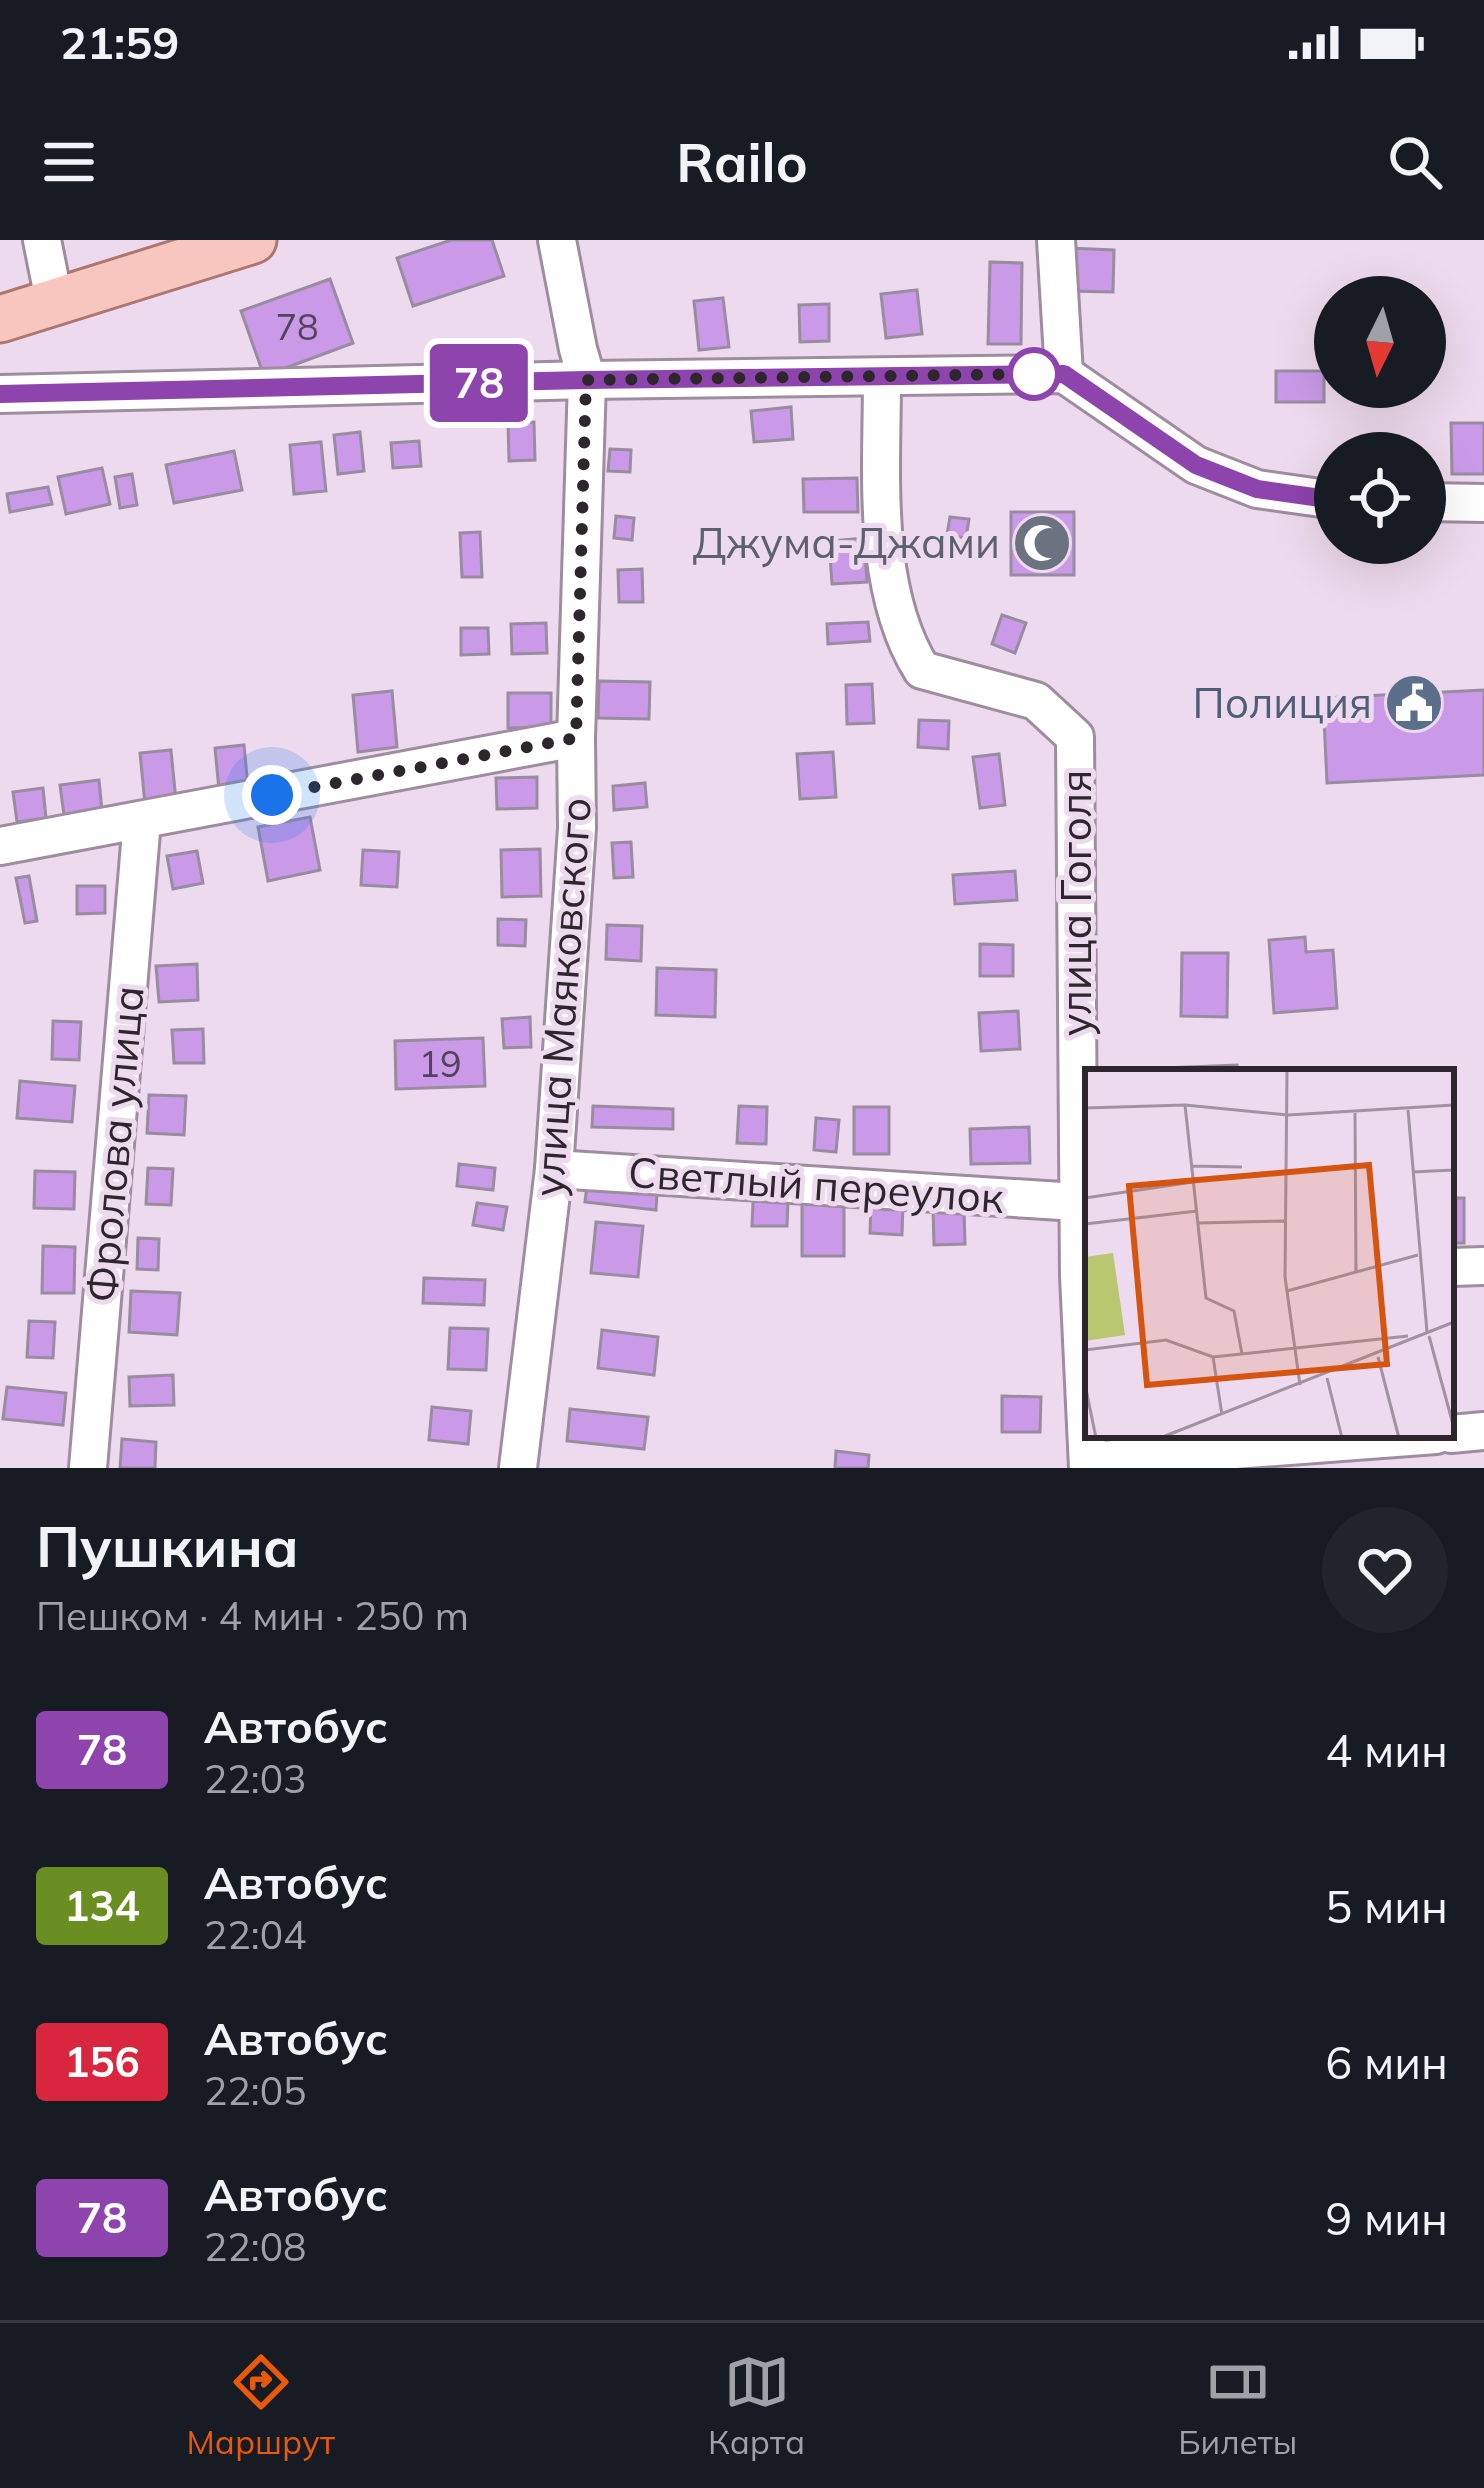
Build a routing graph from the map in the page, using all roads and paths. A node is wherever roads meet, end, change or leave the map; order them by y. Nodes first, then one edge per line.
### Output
1 (42, 240) edge
2 (194, 240) edge
3 (253, 240) edge
4 (557, 240) edge
5 (1056, 240) edge
6 (53, 294) junction
7 (0, 300) edge
8 (0, 319) edge
9 (1064, 374) junction
10 (882, 378) junction
11 (586, 380) junction
12 (0, 394) edge
13 (1314, 497) edge
14 (1446, 502) edge
15 (1484, 503) edge
16 (576, 738) junction
17 (142, 820) junction
18 (0, 846) edge
19 (554, 1168) junction
20 (1077, 1202) junction
21 (1484, 1266) edge
22 (1454, 1267) edge
23 (1083, 1276) edge
24 (1085, 1351) edge
25 (1484, 1432) edge
26 (1454, 1434) edge
27 (1400, 1438) edge
28 (1088, 1464) edge
29 (88, 1468) edge
30 (518, 1468) edge

1 - 6 street
2 - 6 main road
3 - 6 main road
4 - 11 street, улица Маяковского
5 - 9 street
6 - 7 main road
6 - 8 main road
9 - 10 street
9 - 13 street
10 - 11 street
10 - 20 street, улица Гоголя
11 - 12 street
11 - 16 street, улица Маяковского
14 - 15 street
16 - 17 street
16 - 19 street, улица Маяковского
17 - 18 street
17 - 29 street, Фролова улица
19 - 20 street, Светлый переулок
19 - 30 street, улица Маяковского
20 - 23 street, улица Гоголя
21 - 22 street
23 - 24 street, улица Гоголя
25 - 26 street
27 - 28 street

